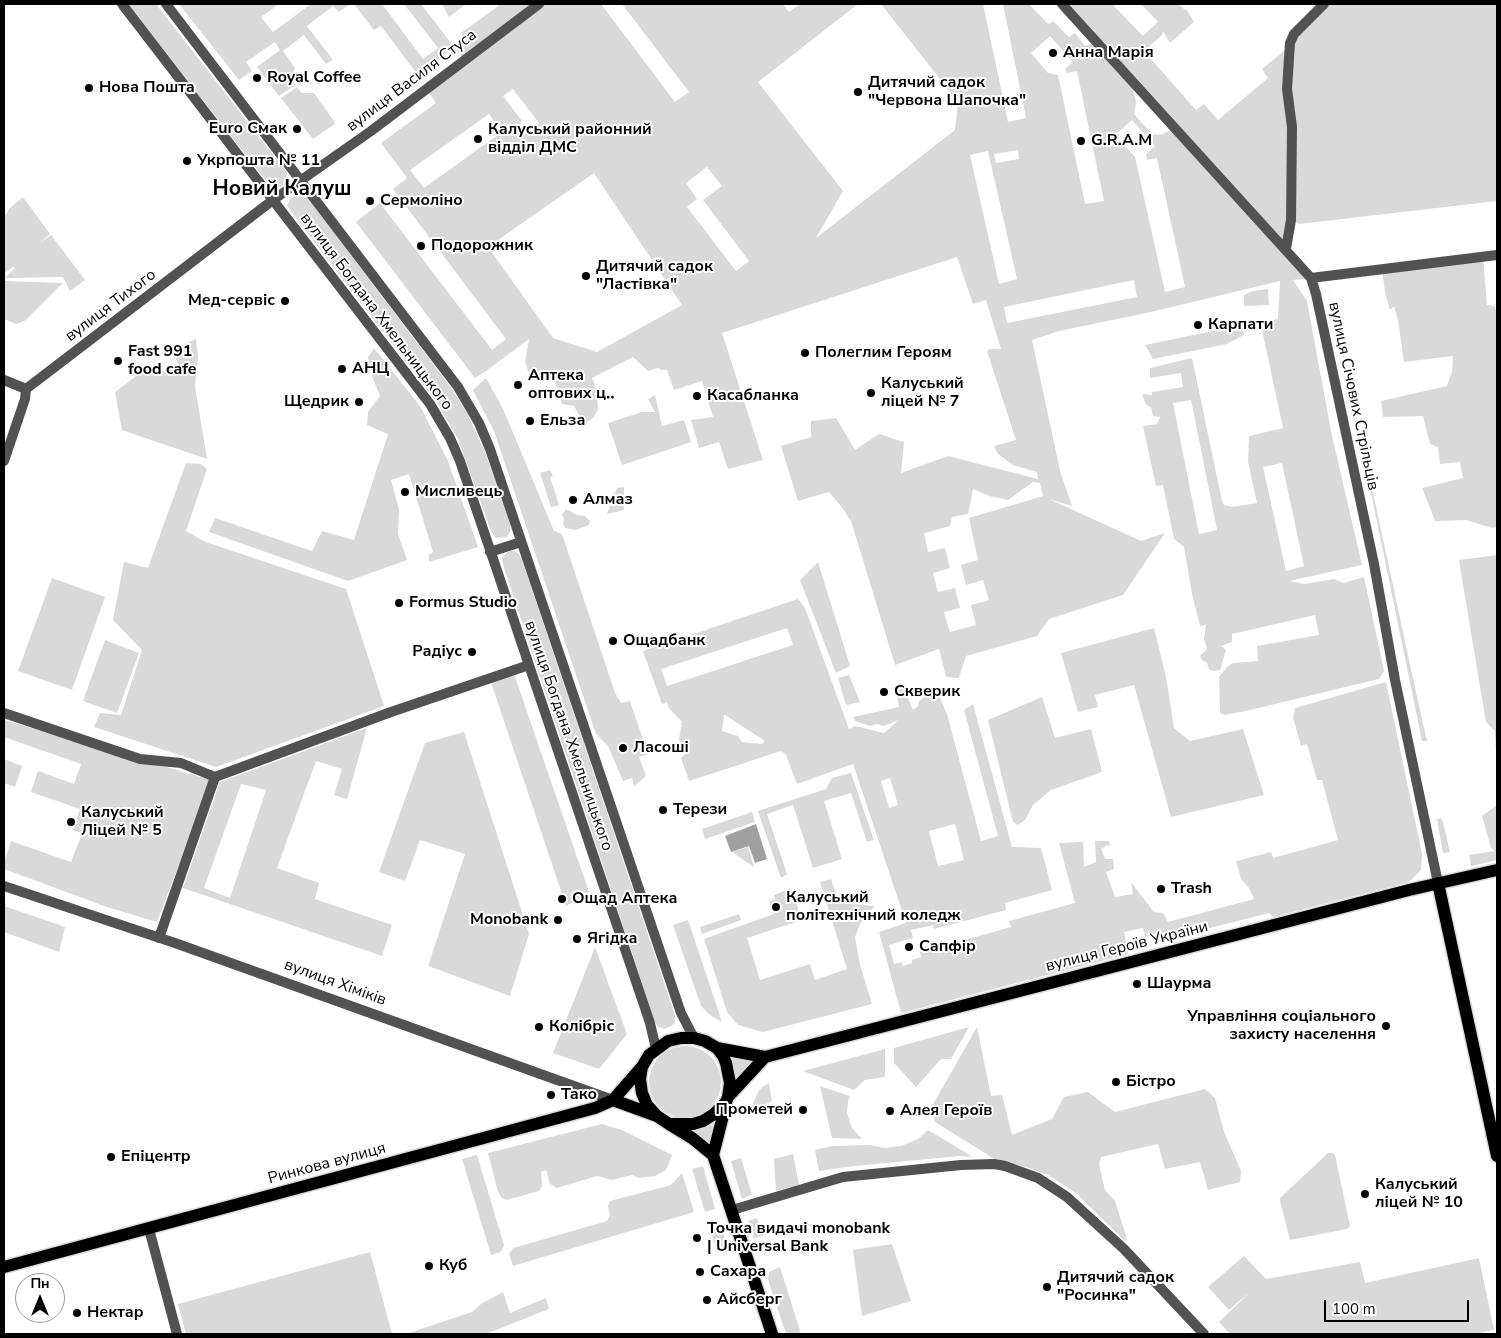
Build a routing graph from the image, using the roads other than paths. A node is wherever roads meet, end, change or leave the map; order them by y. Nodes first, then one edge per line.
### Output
1 (122, 4) edge
2 (166, 4) edge
3 (539, 4) edge
4 (1062, 4) edge
5 (1324, 4) edge
6 (302, 181) junction
7 (273, 200) junction
8 (1286, 249) junction
9 (1497, 255) edge
10 (1311, 278) junction
11 (4, 380) edge
12 (26, 389) junction
13 (4, 461) edge
14 (521, 542) junction
15 (490, 552) junction
16 (529, 665) junction
17 (4, 713) edge
18 (215, 777) junction
19 (1497, 870) edge
20 (1438, 883) junction
21 (4, 886) edge
22 (159, 938) junction
23 (694, 1038) junction
24 (656, 1048) junction
25 (717, 1048) junction
26 (765, 1057) junction
27 (642, 1067) junction
28 (727, 1099) junction
29 (613, 1100) junction
30 (657, 1116) junction
31 (669, 1124) junction
32 (713, 1155) junction
33 (1497, 1156) edge
34 (732, 1210) junction
35 (149, 1229) junction
36 (4, 1268) edge
37 (177, 1334) edge
38 (772, 1334) edge
39 (1204, 1334) edge

1 - 7 street, вулиця Богдана Хмельницького
2 - 6 street, вулиця Богдана Хмельницького
3 - 6 street, вулиця Василя Стуса
4 - 8 street, вулиця Січових Стрільців
5 - 8 street
6 - 7 street, вулиця Василя Стуса
6 - 14 street, вулиця Богдана Хмельницького
7 - 12 street, вулиця Тихого
7 - 15 street, вулиця Богдана Хмельницького
8 - 10 street, вулиця Січових Стрільців
9 - 10 street
10 - 20 street, вулиця Січових Стрільців
11 - 12 street
12 - 13 street
14 - 15 street
14 - 23 street, вулиця Богдана Хмельницького
15 - 16 street, вулиця Богдана Хмельницького
16 - 18 street
16 - 24 street, вулиця Богдана Хмельницького
17 - 18 street
18 - 22 street
19 - 20 main road, вулиця Героїв України
20 - 26 main road, вулиця Героїв України
20 - 33 main road
21 - 22 street, вулиця Хіміків
22 - 29 street, вулиця Хіміків
23 - 24 main road
23 - 25 main road
24 - 27 main road
25 - 26 main road, вулиця Героїв України
25 - 28 main road
26 - 28 main road
27 - 29 main road
27 - 30 main road
28 - 31 main road
28 - 32 main road
29 - 30 main road
29 - 35 main road, Ринкова вулиця
30 - 31 main road
31 - 32 main road
32 - 34 main road
34 - 38 main road
34 - 39 street
35 - 36 main road, Ринкова вулиця
35 - 37 street

